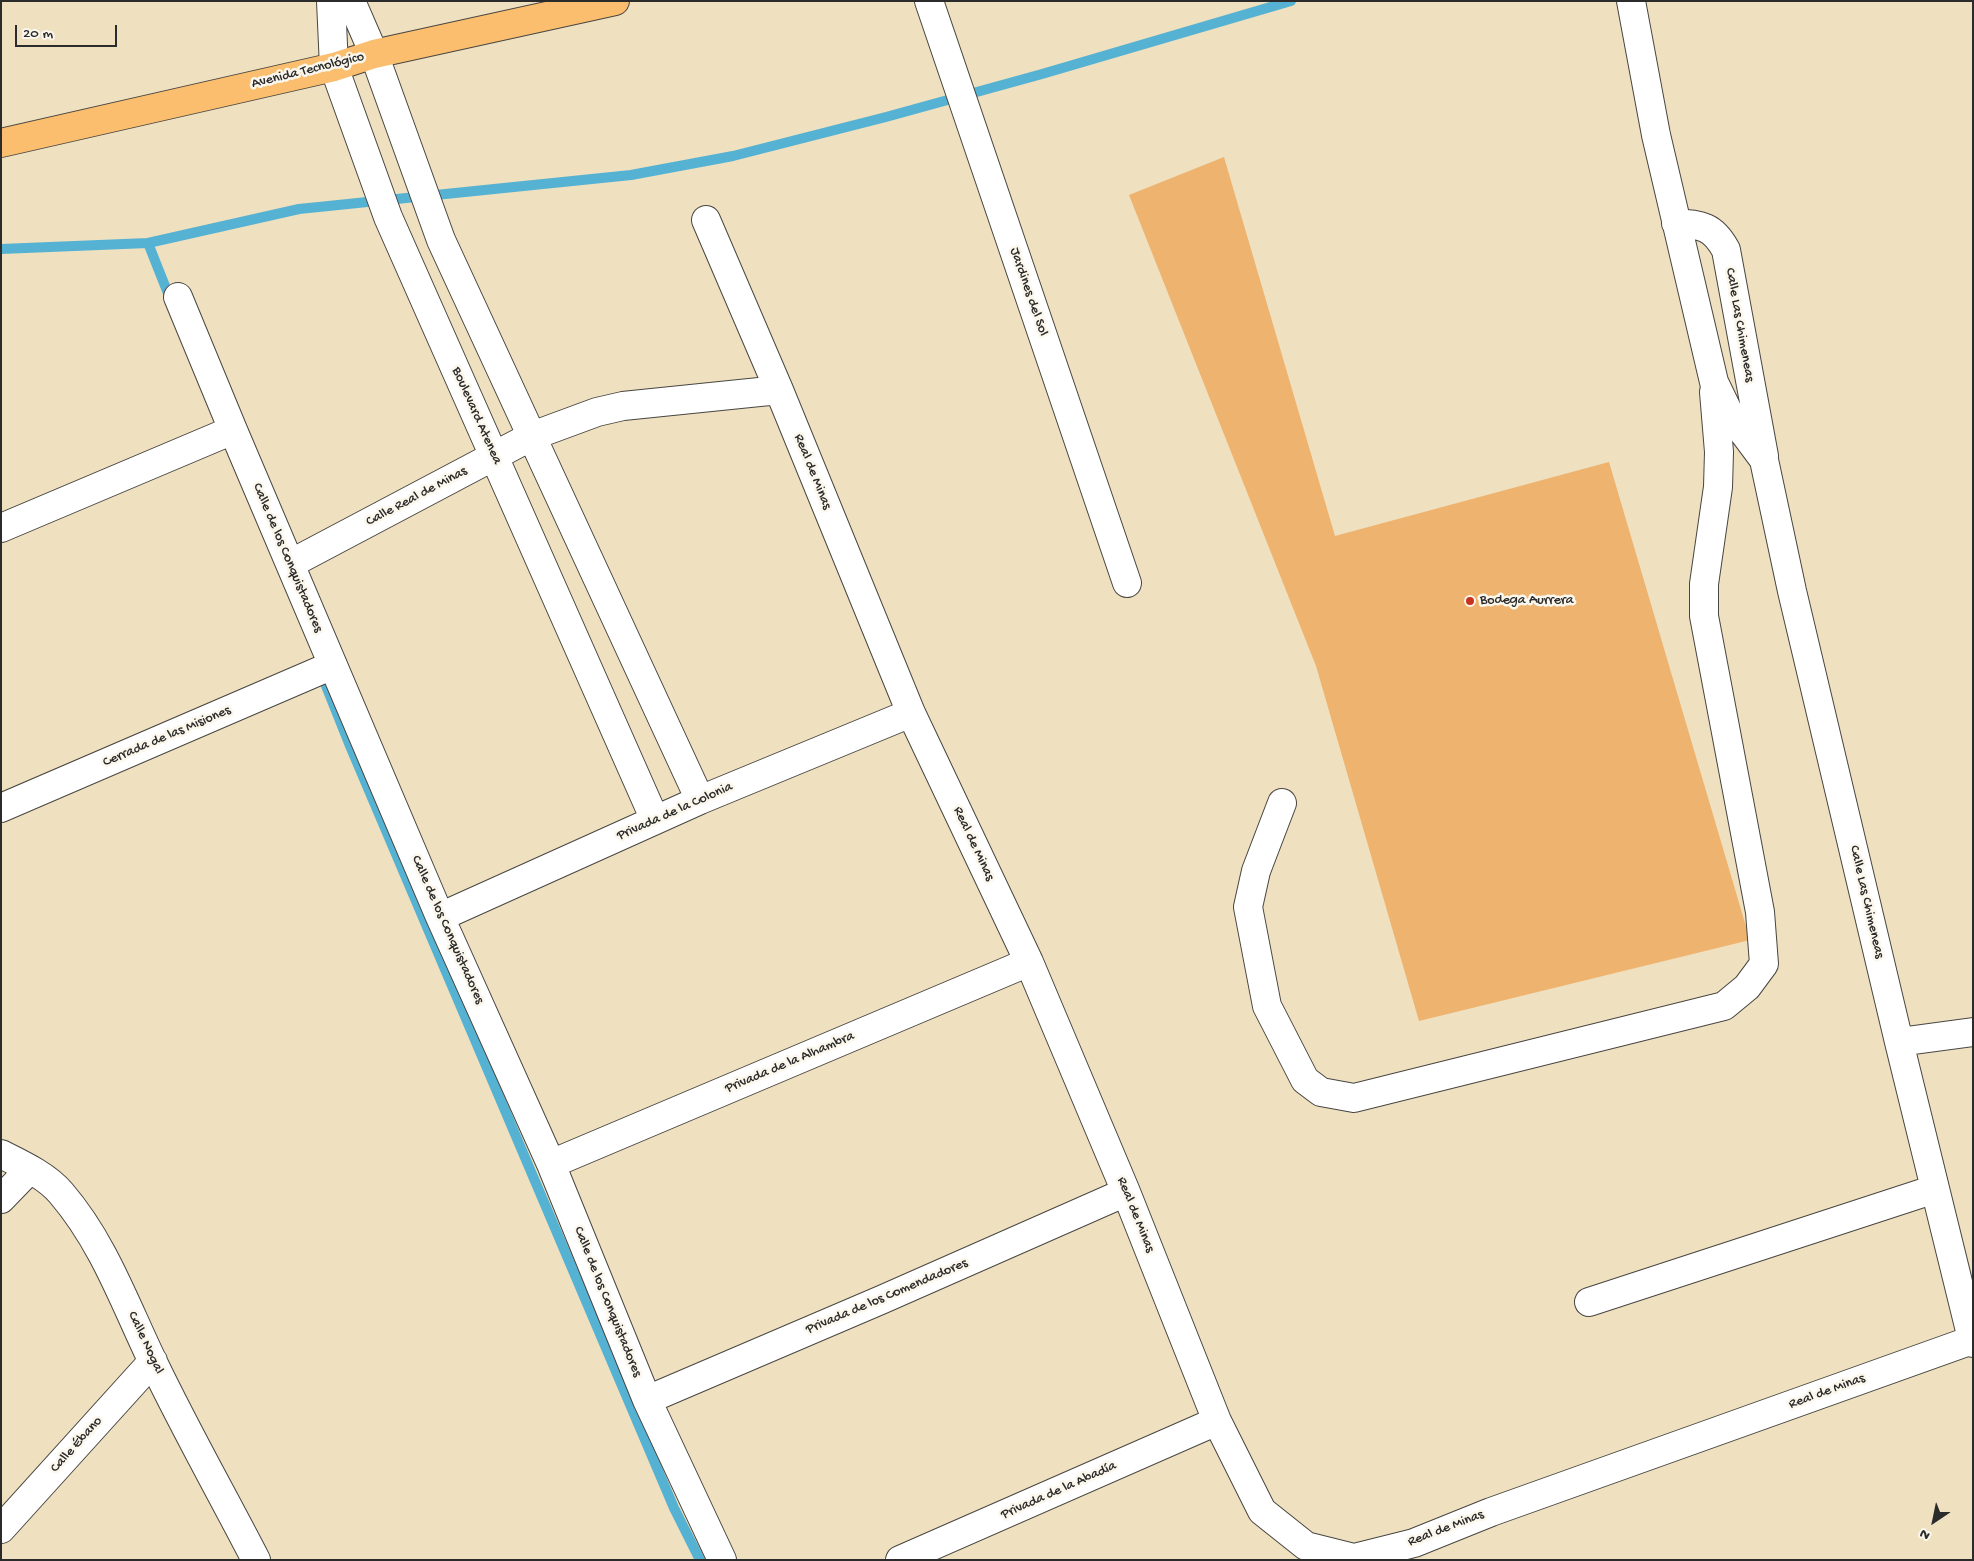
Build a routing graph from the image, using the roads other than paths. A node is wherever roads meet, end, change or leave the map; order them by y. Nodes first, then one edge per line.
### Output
1 (331, 1) edge
2 (351, 1) edge
3 (615, 1) edge
4 (929, 1) edge
5 (1631, 1) edge
6 (374, 54) junction
7 (334, 66) junction
8 (1, 143) edge
9 (706, 220) dead end
10 (1676, 223) junction
11 (178, 297) dead end
12 (1714, 382) junction
13 (779, 390) junction
14 (233, 430) junction
15 (532, 436) junction
16 (494, 457) junction
17 (1764, 460) junction
18 (1, 528) edge
19 (290, 564) junction
20 (1126, 583) dead end
21 (333, 665) junction
22 (911, 713) junction
23 (700, 800) junction
24 (1282, 803) dead end
25 (1, 808) edge
26 (655, 820) junction
27 (440, 917) junction
28 (1029, 962) junction
29 (1973, 1032) edge
30 (1899, 1042) junction
31 (1, 1154) edge
32 (552, 1164) junction
33 (30, 1169) junction
34 (1935, 1189) junction
35 (1126, 1192) junction
36 (1, 1199) edge
37 (1589, 1302) dead end
38 (1972, 1341) edge
39 (153, 1362) junction
40 (647, 1400) junction
41 (1217, 1421) junction
42 (1, 1530) edge
43 (1354, 1559) edge
44 (256, 1560) edge
45 (722, 1560) edge
46 (900, 1560) edge

1 - 7 street, Boulevard Atenea
2 - 6 street
3 - 6 main road, Avenida Tecnológico
4 - 20 street, Jardines del Sol
5 - 10 street, Calle Las Chimeneas
6 - 7 main road, Avenida Tecnológico
6 - 15 street
7 - 8 main road, Avenida Tecnológico
7 - 16 street, Boulevard Atenea
9 - 13 street, Real de Minas
10 - 12 street, Calle Las Chimeneas
10 - 17 street, Calle Las Chimeneas
11 - 14 street, Calle de los Conquistadores
12 - 17 street, Calle Las Chimeneas
12 - 24 street
13 - 15 street, Calle Real de Minas
13 - 22 street, Real de Minas
14 - 18 street
14 - 19 street, Calle de los Conquistadores
15 - 16 street, Calle Real de Minas
15 - 23 street
16 - 19 street, Calle Real de Minas
16 - 26 street, Boulevard Atenea
17 - 30 street, Calle Las Chimeneas
19 - 21 street, Calle de los Conquistadores
21 - 25 street, Cerrada de las Misiones
21 - 27 street, Calle de los Conquistadores
22 - 23 street, Privada de la Colonia
22 - 28 street, Real de Minas
23 - 26 street, Privada de la Colonia
26 - 27 street, Privada de la Colonia
27 - 32 street, Calle de los Conquistadores
28 - 32 street, Privada de la Alhambra
28 - 35 street, Real de Minas
29 - 30 street
30 - 34 street, Calle Las Chimeneas
31 - 33 street, Calle Nogal
32 - 40 street, Calle de los Conquistadores
33 - 36 street
33 - 39 street, Calle Nogal
34 - 37 street
34 - 38 street, Calle Las Chimeneas
35 - 40 street, Privada de los Comendadores
35 - 41 street, Real de Minas
38 - 43 street, Real de Minas
39 - 42 street, Calle Ébano
39 - 44 street, Calle Nogal
40 - 45 street, Calle de los Conquistadores
41 - 43 street, Real de Minas
41 - 46 street, Privada de la Abadía

